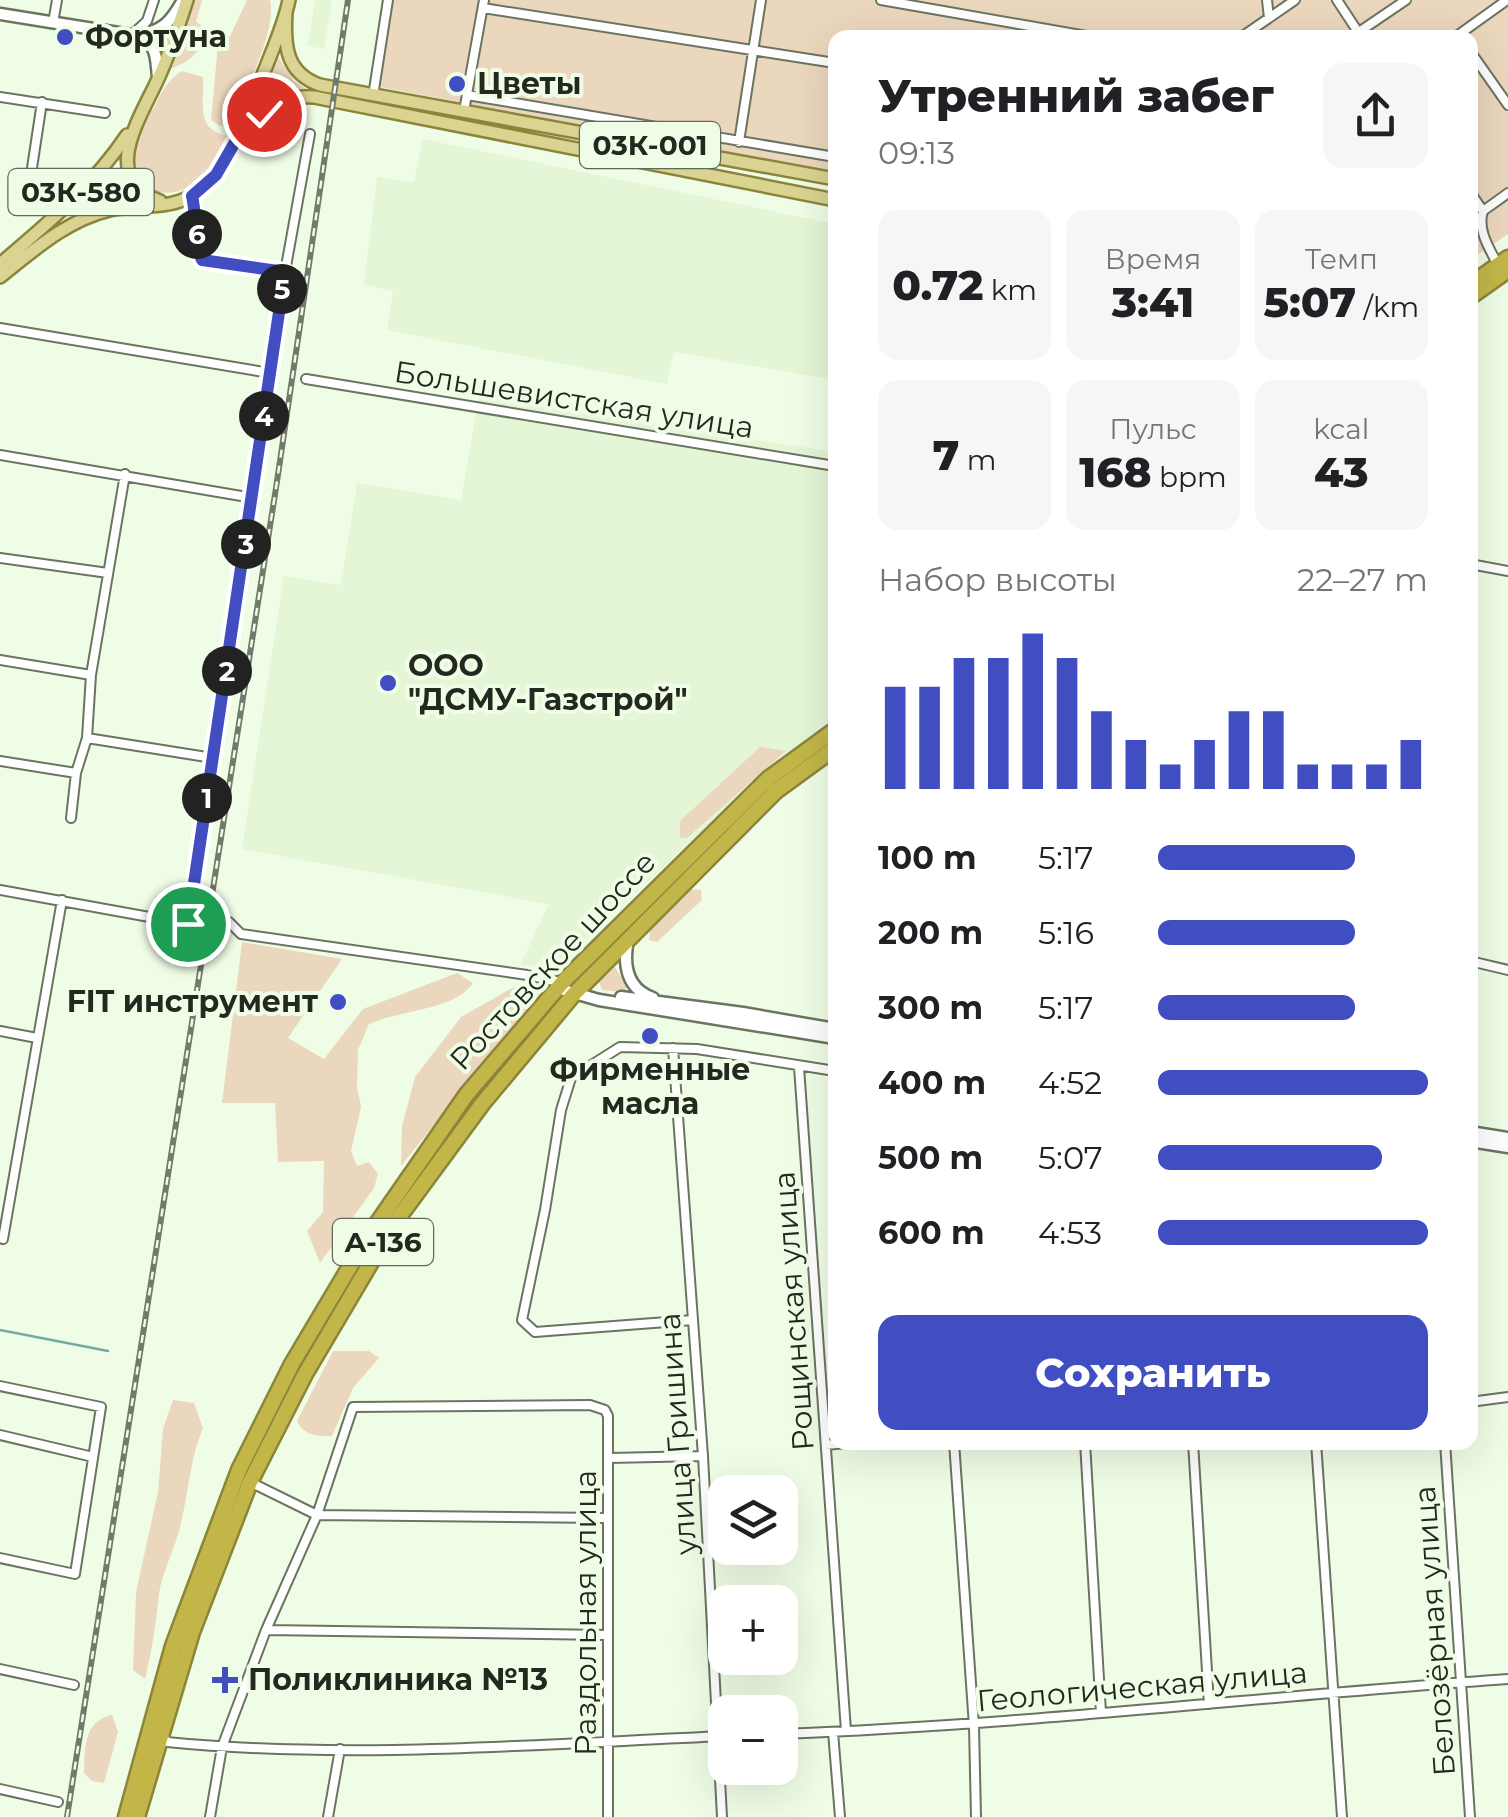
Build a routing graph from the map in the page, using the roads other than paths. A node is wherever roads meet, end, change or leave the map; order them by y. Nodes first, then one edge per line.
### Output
1 (57, 0) edge
2 (154, 0) edge
3 (185, 0) edge
4 (388, 0) edge
5 (762, 0) edge
6 (881, 0) edge
7 (1267, 0) edge
8 (1296, 0) edge
9 (1337, 0) edge
10 (1406, 0) edge
11 (1506, 0) edge
12 (484, 4) edge
13 (288, 6) edge
14 (0, 14) edge
15 (1269, 18) junction
16 (53, 23) junction
17 (1052, 30) edge
18 (1252, 30) edge
19 (1354, 30) edge
20 (1365, 30) edge
21 (1466, 30) edge
22 (132, 35) junction
23 (754, 50) junction
24 (828, 62) edge
25 (1478, 62) edge
26 (158, 78) junction
27 (373, 91) junction
28 (0, 97) edge
29 (42, 102) junction
30 (466, 103) junction
31 (1508, 105) edge
32 (145, 106) junction
33 (105, 113) dead end
34 (310, 134) dead end
35 (238, 137) junction
36 (740, 142) junction
37 (828, 156) edge
38 (828, 178) edge
39 (30, 181) dead end
40 (1508, 194) edge
41 (192, 196) junction
42 (828, 199) edge
43 (1478, 203) edge
44 (168, 204) junction
45 (1483, 210) junction
46 (0, 264) edge
47 (1505, 265) edge
48 (285, 272) junction
49 (0, 277) edge
50 (1478, 280) edge
51 (1478, 290) edge
52 (0, 328) edge
53 (270, 373) junction
54 (306, 379) dead end
55 (0, 455) edge
56 (828, 465) edge
57 (125, 474) junction
58 (253, 498) junction
59 (0, 558) edge
60 (1478, 565) edge
61 (1508, 571) edge
62 (108, 573) junction
63 (0, 660) edge
64 (92, 675) junction
65 (828, 735) edge
66 (87, 738) junction
67 (828, 753) edge
68 (213, 758) junction
69 (0, 761) edge
70 (76, 773) junction
71 (71, 818) dead end
72 (0, 890) edge
73 (62, 900) junction
74 (228, 922) dead end
75 (628, 940) junction
76 (1478, 963) edge
77 (1508, 970) edge
78 (557, 984) junction
79 (575, 992) junction
80 (673, 1004) junction
81 (828, 1028) edge
82 (0, 1032) edge
83 (828, 1037) edge
84 (37, 1038) junction
85 (673, 1048) junction
86 (800, 1067) junction
87 (828, 1070) edge
88 (1478, 1133) edge
89 (1508, 1138) edge
90 (1478, 1141) edge
91 (1508, 1147) edge
92 (3, 1238) dead end
93 (693, 1320) junction
94 (0, 1386) edge
95 (1508, 1397) edge
96 (1478, 1401) edge
97 (0, 1436) edge
98 (826, 1445) joint
99 (955, 1450) edge
100 (1085, 1450) edge
101 (1193, 1450) edge
102 (1317, 1450) edge
103 (1446, 1450) edge
104 (703, 1456) junction
105 (93, 1457) junction
106 (609, 1458) junction
107 (250, 1482) junction
108 (317, 1515) junction
109 (608, 1518) junction
110 (0, 1558) edge
111 (266, 1630) junction
112 (607, 1635) junction
113 (0, 1668) edge
114 (1508, 1678) edge
115 (1461, 1682) junction
116 (74, 1685) dead end
117 (1333, 1691) junction
118 (719, 1695) edge
119 (1209, 1704) junction
120 (1101, 1714) junction
121 (974, 1726) junction
122 (846, 1731) junction
123 (162, 1732) junction
124 (834, 1732) junction
125 (798, 1733) edge
126 (708, 1737) edge
127 (607, 1742) junction
128 (222, 1747) junction
129 (340, 1749) junction
130 (722, 1785) edge
131 (0, 1789) edge
132 (58, 1802) dead end
133 (126, 1817) edge
134 (137, 1817) edge
135 (210, 1817) edge
136 (328, 1817) edge
137 (608, 1817) edge
138 (722, 1817) edge
139 (840, 1817) edge
140 (976, 1817) edge
141 (1342, 1817) edge
142 (1470, 1817) edge

1 - 16 street
2 - 22 street
3 - 22 street
3 - 26 main road
4 - 27 street
5 - 23 street
6 - 17 street
7 - 15 street
8 - 15 street
9 - 19 street
10 - 20 street
11 - 21 street
12 - 23 street
12 - 30 street
13 - 27 main road, 03К-001
13 - 35 main road, 03К-001
14 - 16 street
15 - 18 street
16 - 22 street
22 - 26 street
23 - 24 street
23 - 36 street
25 - 31 street
26 - 32 main road
27 - 30 main road, 03К-001
28 - 29 street
29 - 33 street
29 - 39 street
30 - 36 street
30 - 38 main road, 03К-001
32 - 44 main road
32 - 46 main road, 03К-580
34 - 48 street
35 - 41 main road, 03К-001
35 - 42 main road, 03К-001
36 - 37 street
40 - 45 street
41 - 44 main road, 03К-001
41 - 48 street
43 - 45 street
44 - 49 main road, 03К-580
45 - 47 street
47 - 50 highway
47 - 51 highway
48 - 53 street
52 - 53 street
53 - 58 street
54 - 56 street, Большевистская улица
55 - 57 street
57 - 58 street
57 - 62 street
58 - 68 street
59 - 62 street
60 - 61 street
62 - 64 street
63 - 64 street
64 - 66 street
65 - 78 highway, Ростовское шоссе / А-136
66 - 68 street
66 - 70 street
67 - 75 highway, Ростовское шоссе / А-136
68 - 73 street
69 - 70 street
70 - 71 street
72 - 73 street
73 - 84 street
74 - 78 street
75 - 79 highway, Ростовское шоссе / А-136
75 - 80 street
76 - 77 street
78 - 79 street
78 - 133 highway, Ростовское шоссе / А-136
79 - 80 street
79 - 83 street
79 - 107 highway, Ростовское шоссе / А-136
80 - 81 street
82 - 84 street
84 - 92 street
85 - 86 street
85 - 93 street, улица Гришина
85 - 93 street
86 - 87 street
86 - 98 street, Рощинская улица
88 - 89 street
90 - 91 street
93 - 104 street, улица Гришина
94 - 105 street
95 - 96 street
97 - 105 street
98 - 122 street, Рощинская улица
99 - 121 street
100 - 120 street
101 - 119 street
102 - 117 street
103 - 115 street, Белозёрная улица
104 - 106 street
104 - 118 street, улица Гришина
105 - 110 street
106 - 108 street, Раздольная улица
106 - 109 street, Раздольная улица
107 - 108 street
107 - 123 highway, Ростовское шоссе / А-136
108 - 109 street
108 - 111 street
109 - 112 street, Раздольная улица
111 - 112 street
111 - 128 street
112 - 127 street, Раздольная улица
113 - 116 street
114 - 115 street, Геологическая улица
115 - 117 street, Геологическая улица
115 - 142 street, Белозёрная улица
117 - 119 street, Геологическая улица
117 - 141 street
119 - 120 street, Геологическая улица
120 - 121 street, Геологическая улица
121 - 122 street, Геологическая улица
121 - 140 street
122 - 124 street, Геологическая улица
123 - 128 street
123 - 134 highway, Ростовское шоссе / А-136
124 - 125 street, Геологическая улица
124 - 139 street
126 - 127 street
127 - 129 street
127 - 137 street, Раздольная улица
128 - 129 street
128 - 135 street
129 - 136 street
130 - 138 street, улица Гришина
131 - 132 street

